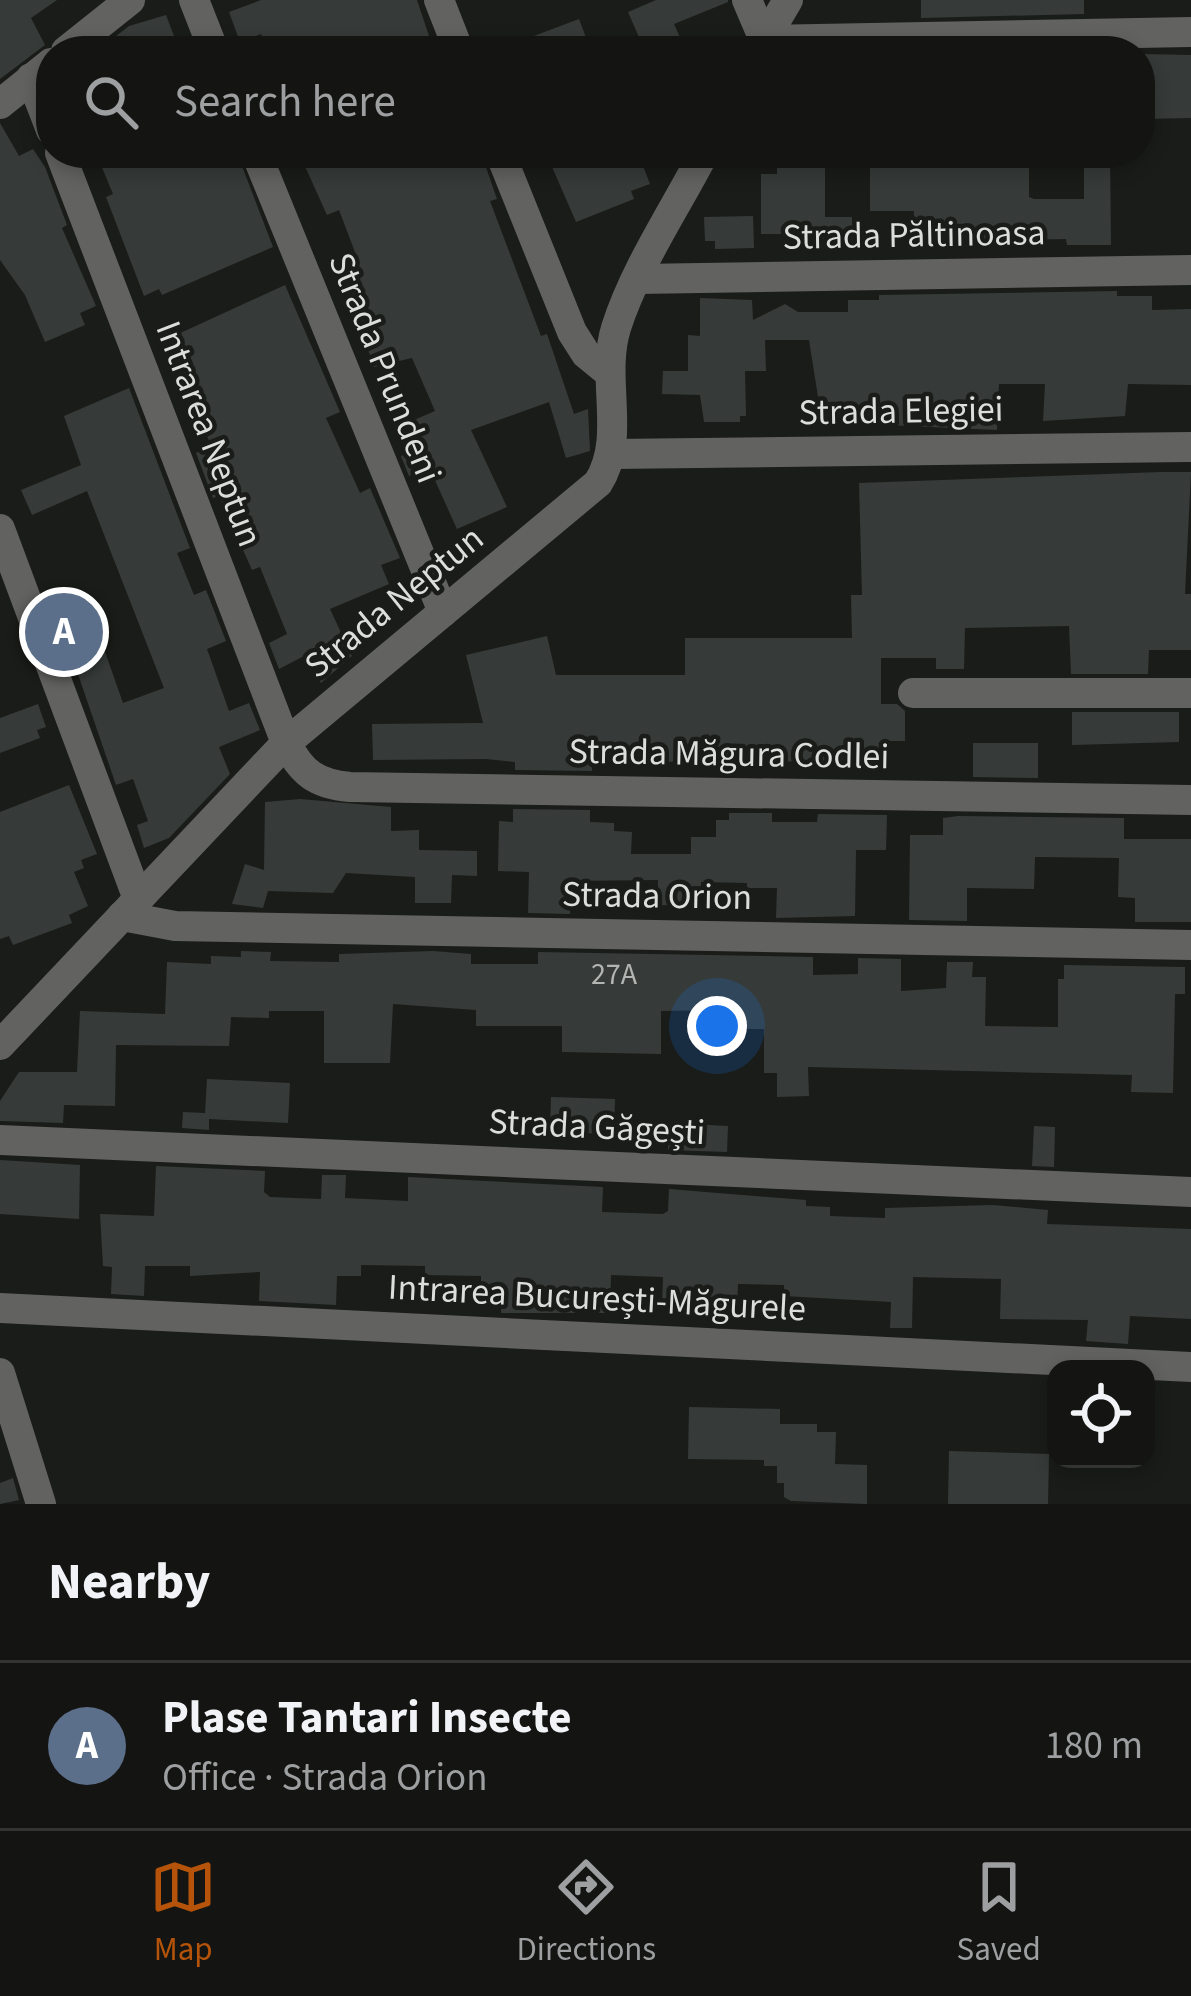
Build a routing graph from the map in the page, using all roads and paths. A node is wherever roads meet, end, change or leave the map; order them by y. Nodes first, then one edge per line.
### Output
1 (130, 0) edge
2 (194, 0) edge
3 (439, 0) edge
4 (747, 0) edge
5 (788, 0) edge
6 (1191, 32) edge
7 (85, 36) edge
8 (208, 36) edge
9 (453, 36) edge
10 (758, 36) edge
11 (767, 36) edge
12 (1068, 36) edge
13 (36, 74) edge
14 (0, 104) edge
15 (66, 168) edge
16 (262, 168) edge
17 (506, 168) edge
18 (696, 168) edge
19 (1191, 270) edge
20 (638, 279) junction
21 (608, 372) junction
22 (1191, 446) edge
23 (612, 454) junction
24 (0, 529) edge
25 (443, 612) junction
26 (1191, 692) edge
27 (913, 693) dead end
28 (286, 742) junction
29 (1191, 800) edge
30 (130, 908) junction
31 (1191, 945) edge
32 (0, 1045) edge
33 (0, 1140) edge
34 (1191, 1192) edge
35 (0, 1308) edge
36 (1191, 1367) edge
37 (0, 1373) edge
38 (41, 1504) edge

1 - 7 street
2 - 8 street
3 - 9 street
4 - 10 street
5 - 11 street
6 - 12 street
13 - 14 street
15 - 28 street, Intrarea Neptun
16 - 25 street, Strada Prundeni
17 - 21 street
18 - 20 street
19 - 20 street, Strada Păltinoasa
20 - 21 street
21 - 23 street
22 - 23 street, Strada Elegiei
23 - 25 street, Strada Neptun
24 - 30 street
25 - 28 street, Strada Neptun
26 - 27 street
28 - 29 street, Strada Măgura Codlei
28 - 30 street, Strada Neptun
30 - 31 street, Strada Orion
30 - 32 street, Strada Neptun
33 - 34 street, Strada Găgești
35 - 36 street, Intrarea București-Măgurele
37 - 38 street

